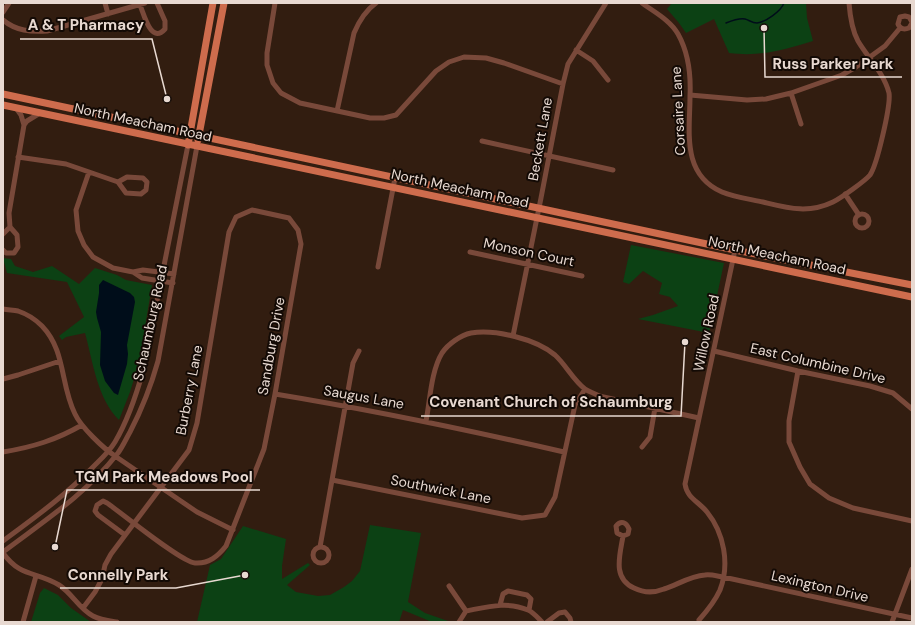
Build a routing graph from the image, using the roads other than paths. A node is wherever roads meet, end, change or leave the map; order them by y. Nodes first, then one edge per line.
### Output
1 (9, 3) edge
2 (105, 3) edge
3 (157, 3) edge
4 (213, 3) edge
5 (224, 3) edge
6 (275, 3) edge
7 (376, 3) edge
8 (606, 3) edge
9 (642, 3) edge
10 (849, 3) edge
11 (143, 4) edge
12 (3, 12) edge
13 (108, 14) junction
14 (3, 21) edge
15 (912, 23) edge
16 (900, 28) junction
17 (576, 50) junction
18 (869, 58) junction
19 (608, 80) dead end
20 (563, 84) junction
21 (791, 93) junction
22 (3, 94) edge
23 (690, 95) junction
24 (3, 105) edge
25 (15, 108) junction
26 (337, 111) junction
27 (41, 113) junction
28 (801, 124) dead end
29 (24, 125) junction
30 (190, 133) junction
31 (199, 136) junction
32 (482, 141) dead end
33 (188, 145) junction
34 (197, 146) junction
35 (549, 156) junction
36 (18, 157) junction
37 (613, 170) dead end
38 (89, 172) junction
39 (394, 178) junction
40 (118, 182) junction
41 (393, 187) junction
42 (845, 194) junction
43 (539, 208) junction
44 (859, 215) dead end
45 (236, 216) joint
46 (538, 217) junction
47 (10, 227) junction
48 (3, 234) edge
49 (3, 250) edge
50 (735, 250) junction
51 (470, 252) dead end
52 (734, 259) junction
53 (527, 264) junction
54 (378, 267) dead end
55 (133, 272) junction
56 (162, 273) junction
57 (174, 274) junction
58 (582, 276) dead end
59 (161, 281) junction
60 (173, 283) junction
61 (912, 285) edge
62 (912, 297) edge
63 (3, 309) edge
64 (513, 336) junction
65 (359, 351) dead end
66 (714, 351) junction
67 (60, 361) junction
68 (798, 371) junction
69 (3, 378) edge
70 (585, 389) junction
71 (275, 394) junction
72 (344, 405) junction
73 (655, 408) junction
74 (912, 409) edge
75 (699, 418) junction
76 (426, 421) junction
77 (82, 425) junction
78 (642, 448) dead end
79 (108, 451) junction
80 (3, 452) edge
81 (564, 452) junction
82 (115, 456) junction
83 (332, 480) junction
84 (161, 487) junction
85 (912, 521) edge
86 (134, 522) junction
87 (233, 530) junction
88 (125, 535) junction
89 (623, 536) dead end
90 (3, 541) edge
91 (320, 547) dead end
92 (3, 553) edge
93 (912, 569) edge
94 (36, 576) junction
95 (723, 577) junction
96 (449, 586) dead end
97 (500, 605) junction
98 (83, 608) junction
99 (529, 610) junction
100 (466, 611) junction
101 (895, 615) junction
102 (912, 618) edge
103 (699, 620) dead end
104 (23, 622) edge
105 (117, 622) edge
106 (459, 622) edge
107 (542, 622) edge
108 (547, 622) edge
109 (570, 622) edge
110 (892, 622) edge

1 - 12 street
2 - 13 street
3 - 11 street
4 - 30 main road, Schaumburg Road
5 - 31 main road, Schaumburg Road
6 - 26 street
7 - 26 street
8 - 17 street, Beckett Lane
9 - 23 street, Corsaire Lane
10 - 18 street, Corsaire Lane
11 - 13 street
13 - 14 street
15 - 16 street
15 - 16 street
16 - 18 street
17 - 19 street
17 - 20 street, Beckett Lane
18 - 21 street
18 - 42 street, Corsaire Lane
20 - 26 street
20 - 35 street, Beckett Lane
21 - 23 street
21 - 28 street
22 - 30 main road, North Meacham Road
23 - 42 street, Corsaire Lane
24 - 25 main road, North Meacham Road
25 - 27 main road, North Meacham Road
25 - 29 street
27 - 29 street
27 - 33 main road, North Meacham Road
29 - 36 street
30 - 31 main road, North Meacham Road
30 - 33 main road, Schaumburg Road
31 - 34 main road, Schaumburg Road
31 - 39 main road, North Meacham Road
32 - 35 street
33 - 34 main road, North Meacham Road
33 - 56 street, Schaumburg Road
34 - 41 main road, North Meacham Road
34 - 57 street, Schaumburg Road
35 - 37 street
35 - 43 street, Beckett Lane
36 - 38 street
36 - 47 street
38 - 40 street
38 - 55 street
39 - 41 street
39 - 43 main road, North Meacham Road
40 - 40 street
41 - 46 main road, North Meacham Road
41 - 54 street
42 - 44 street
43 - 46 street, Beckett Lane
43 - 50 main road, North Meacham Road
45 - 71 street, Sandburg Drive
45 - 84 street, Burberry Lane
46 - 52 main road, North Meacham Road
46 - 53 street, Beckett Lane
47 - 48 street
47 - 49 street
50 - 52 street, Willow Road
50 - 61 main road, North Meacham Road
51 - 53 street, Monson Court
52 - 62 main road, North Meacham Road
52 - 66 street, Willow Road
53 - 58 street, Monson Court
53 - 64 street, Beckett Lane
55 - 56 street
55 - 59 street
56 - 57 street
56 - 59 street, Schaumburg Road
57 - 60 street, Schaumburg Road
59 - 60 street
59 - 79 street, Schaumburg Road
60 - 82 street, Schaumburg Road
63 - 67 street
64 - 70 street
64 - 76 street
65 - 72 street
66 - 68 street, East Columbine Drive
66 - 75 street, Willow Road
67 - 69 street
67 - 77 street
68 - 74 street, East Columbine Drive
68 - 85 street
70 - 73 street
70 - 81 street
71 - 72 street, Saugus Lane
71 - 87 street, Sandburg Drive
72 - 76 street, Saugus Lane
72 - 83 street
73 - 75 street
73 - 78 street
75 - 95 street, Willow Road
76 - 81 street, Saugus Lane
77 - 79 street
77 - 80 street
79 - 82 street
79 - 90 street, Schaumburg Road
81 - 83 street, Southwick Lane
82 - 84 street
82 - 92 street, Schaumburg Road
83 - 91 street
84 - 86 street, Burberry Lane
84 - 87 street
86 - 87 street, Sandburg Drive
86 - 88 street, Burberry Lane
86 - 88 street
88 - 98 street, Burberry Lane
89 - 95 street, Lexington Drive
92 - 94 street
93 - 101 street
94 - 98 street
94 - 104 street
95 - 101 street, Lexington Drive
95 - 103 street
96 - 100 street
97 - 99 street
97 - 99 street
97 - 100 street
98 - 105 street
99 - 107 street
100 - 106 street
101 - 102 street, Lexington Drive
101 - 110 street
108 - 109 street

